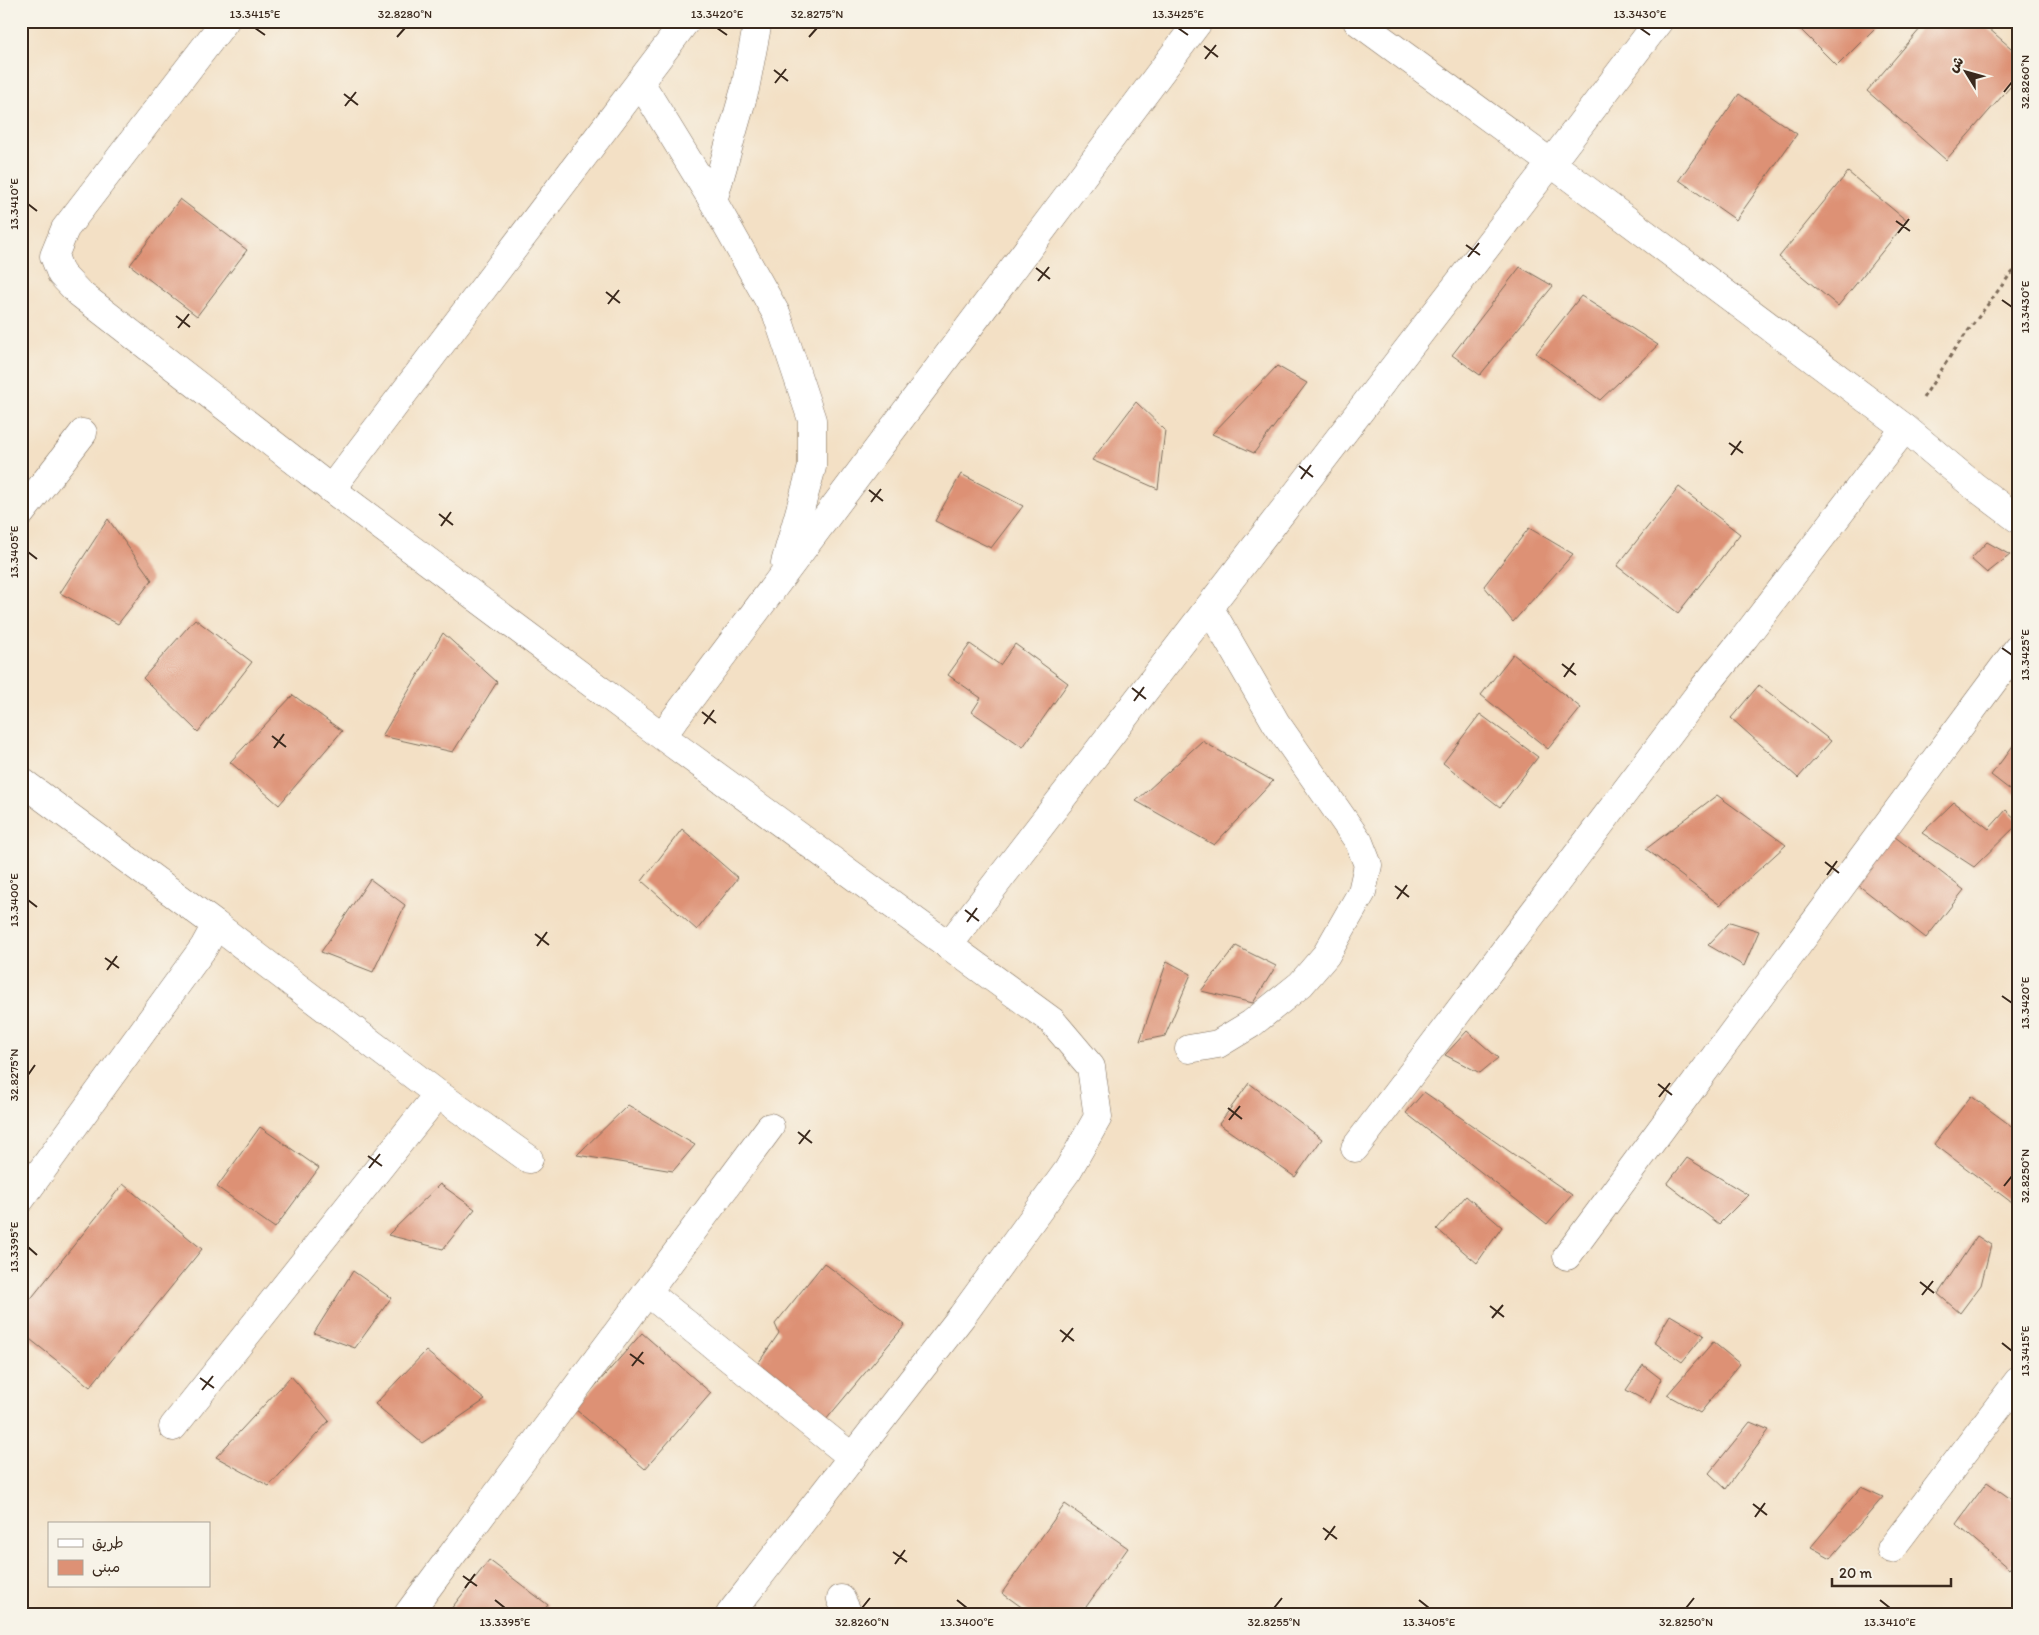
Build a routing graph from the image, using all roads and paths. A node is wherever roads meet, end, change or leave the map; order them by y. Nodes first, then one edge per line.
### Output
1 (225, 21) edge
2 (686, 21) edge
3 (758, 21) edge
4 (1199, 21) edge
5 (1357, 21) edge
6 (1659, 21) edge
7 (640, 82) junction
8 (1551, 163) junction
9 (713, 201) junction
10 (2018, 267) edge
11 (1904, 428) junction
12 (83, 433) dead end
13 (331, 489) junction
14 (21, 513) edge
15 (2018, 519) edge
16 (781, 579) junction
17 (1209, 607) junction
18 (2018, 648) edge
19 (662, 736) junction
20 (21, 780) edge
21 (216, 925) junction
22 (948, 946) junction
23 (2014, 968) dead end
24 (2018, 971) edge
25 (1189, 1049) dead end
26 (438, 1094) junction
27 (770, 1127) dead end
28 (1355, 1148) dead end
29 (529, 1159) dead end
30 (21, 1198) edge
31 (1567, 1256) dead end
32 (647, 1292) junction
33 (2018, 1381) edge
34 (173, 1427) dead end
35 (852, 1457) junction
36 (1891, 1549) dead end
37 (408, 1614) edge
38 (730, 1614) edge

1 - 13 street
2 - 7 street
3 - 9 street
4 - 16 street
5 - 8 street
6 - 8 street
7 - 9 street
7 - 13 street
8 - 11 street
8 - 17 street
9 - 16 street
10 - 11 path
11 - 15 street
11 - 28 street
12 - 14 street
13 - 19 street
16 - 19 street
17 - 22 street
17 - 25 street
18 - 31 street
19 - 22 street
20 - 21 street
21 - 26 street
21 - 30 street
22 - 35 street
23 - 24 path
26 - 29 street
26 - 34 street
27 - 32 street
32 - 35 street
32 - 37 street
33 - 36 street
35 - 38 street

